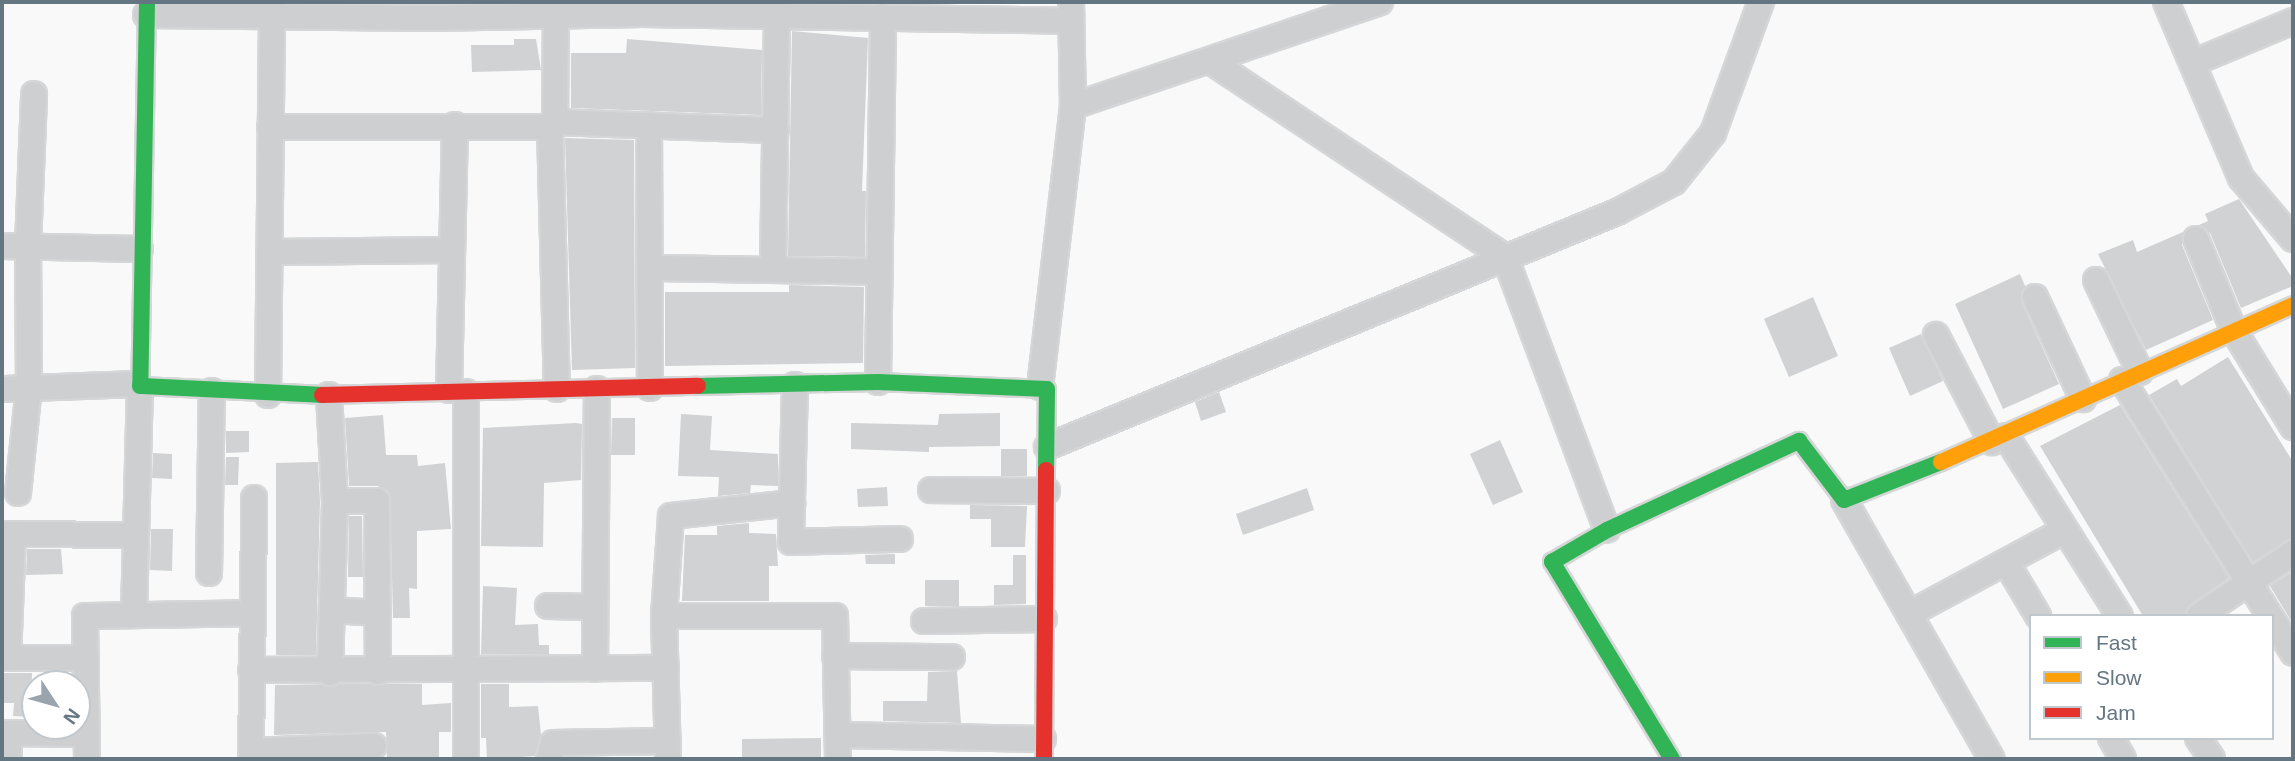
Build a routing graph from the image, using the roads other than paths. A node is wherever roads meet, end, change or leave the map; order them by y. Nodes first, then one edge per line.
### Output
1 (1380, 2) edge
2 (1761, 2) edge
3 (2166, 2) edge
4 (146, 8) edge
5 (272, 8) edge
6 (643, 8) edge
7 (429, 10) edge
8 (763, 11) edge
9 (1070, 11) edge
10 (556, 15) junction
11 (883, 16) junction
12 (2293, 21) edge
13 (1210, 61) junction
14 (2195, 62) junction
15 (33, 94) dead end
16 (1073, 106) junction
17 (553, 124) junction
18 (456, 125) junction
19 (649, 125) junction
20 (270, 127) junction
21 (776, 130) junction
22 (2196, 239) dead end
23 (2293, 239) edge
24 (2, 246) edge
25 (28, 246) junction
26 (140, 249) junction
27 (452, 250) junction
28 (270, 251) junction
29 (1505, 257) junction
30 (653, 268) junction
31 (773, 270) junction
32 (877, 272) junction
33 (2096, 280) dead end
34 (2035, 298) dead end
35 (2293, 306) edge
36 (2234, 331) junction
37 (1936, 335) dead end
38 (2131, 376) junction
39 (878, 382) junction
40 (139, 385) junction
41 (794, 385) junction
42 (29, 387) junction
43 (1040, 387) junction
44 (650, 388) junction
45 (2, 389) edge
46 (557, 389) junction
47 (597, 389) junction
48 (212, 391) junction
49 (457, 391) junction
50 (268, 395) junction
51 (330, 395) junction
52 (2083, 399) junction
53 (2293, 427) edge
54 (1999, 439) junction
55 (1047, 447) junction
56 (931, 490) dead end
57 (1046, 491) junction
58 (18, 493) dead end
59 (254, 498) dead end
60 (1844, 500) junction
61 (335, 501) junction
62 (792, 503) junction
63 (1607, 530) junction
64 (2065, 530) junction
65 (7, 534) edge
66 (136, 535) junction
67 (900, 539) dead end
68 (2293, 553) edge
69 (2006, 562) junction
70 (209, 573) dead end
71 (2249, 583) junction
72 (548, 606) dead end
73 (6, 607) edge
74 (595, 607) junction
75 (332, 610) junction
76 (250, 613) junction
77 (378, 613) junction
78 (134, 614) junction
79 (1909, 614) junction
80 (2037, 614) edge
81 (2119, 614) edge
82 (2202, 614) edge
83 (2268, 614) edge
84 (664, 616) junction
85 (1044, 619) junction
86 (923, 621) dead end
87 (2274, 623) edge
88 (2293, 653) edge
89 (835, 656) junction
90 (952, 657) dead end
91 (5, 658) edge
92 (86, 658) junction
93 (666, 668) junction
94 (595, 669) junction
95 (86, 670) edge
96 (251, 670) junction
97 (464, 670) junction
98 (378, 672) junction
99 (330, 673) junction
100 (5, 733) edge
101 (838, 735) junction
102 (86, 740) edge
103 (2112, 740) edge
104 (2199, 740) edge
105 (374, 746) dead end
106 (929, 749) edge
107 (1043, 749) edge
108 (668, 750) edge
109 (251, 755) edge
110 (9, 759) edge
111 (87, 759) edge
112 (466, 759) edge
113 (549, 759) edge
114 (838, 759) edge
115 (1672, 759) edge
116 (1992, 759) edge
117 (2123, 759) edge
118 (2212, 759) edge

1 - 13 street
2 - 29 street
3 - 14 street
4 - 5 street
4 - 26 street
5 - 7 street
5 - 20 street
6 - 8 street
6 - 10 street
7 - 10 street
8 - 11 street
8 - 21 street
9 - 11 street
9 - 16 street
10 - 17 street
11 - 32 street
12 - 14 street
13 - 16 street
13 - 29 street
14 - 23 street
15 - 25 street
16 - 43 street
17 - 18 street
17 - 19 street
17 - 46 street
18 - 20 street
18 - 27 street
19 - 21 street
19 - 30 street
20 - 28 street
21 - 31 street
22 - 36 street
24 - 25 street
25 - 26 street
25 - 42 street
26 - 40 street
27 - 28 street
27 - 49 street
28 - 50 street
29 - 55 street
29 - 63 street
30 - 31 street
30 - 44 street
31 - 32 street
32 - 39 street
33 - 38 street
34 - 52 street
35 - 36 street
36 - 38 street
36 - 53 street
37 - 54 street
38 - 52 street
38 - 71 street
39 - 41 street
39 - 43 street
40 - 42 street
40 - 48 street
40 - 66 street
41 - 44 street
41 - 62 street
42 - 45 street
42 - 58 street
43 - 55 street
44 - 47 street
46 - 47 street
46 - 49 street
47 - 74 street
48 - 50 street
48 - 70 street
49 - 51 street
49 - 97 street
50 - 51 street
51 - 61 street
52 - 54 street
54 - 60 street
54 - 64 street
55 - 57 street
56 - 57 street
57 - 85 street
59 - 76 street
60 - 63 street
60 - 79 street
61 - 75 street
61 - 77 street
62 - 67 street
62 - 84 street
63 - 115 street
64 - 69 street
64 - 81 street
65 - 66 street
65 - 73 street
66 - 78 street
68 - 71 street
69 - 79 street
69 - 80 street
71 - 82 street
71 - 83 street
72 - 74 street
73 - 91 street
74 - 94 street
75 - 77 street
75 - 99 street
76 - 78 street
76 - 96 street
77 - 98 street
78 - 92 street
79 - 116 street
84 - 89 street
84 - 93 street
85 - 86 street
85 - 107 street
87 - 88 street
89 - 90 street
89 - 101 street
91 - 92 street
92 - 95 street
93 - 94 street
93 - 108 street
94 - 97 street
96 - 99 street
96 - 109 street
97 - 98 street
97 - 112 street
98 - 99 street
100 - 110 street
101 - 106 street
101 - 114 street
102 - 111 street
103 - 117 street
104 - 118 street
105 - 109 street
106 - 107 street
108 - 113 street

